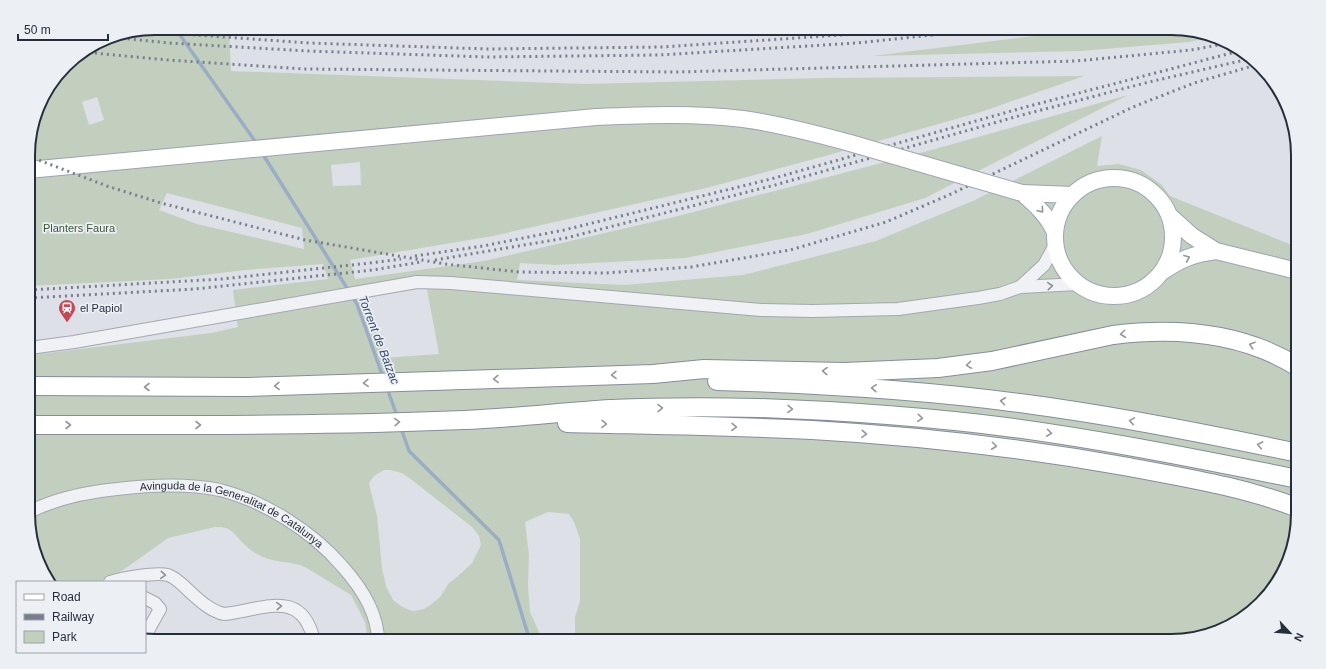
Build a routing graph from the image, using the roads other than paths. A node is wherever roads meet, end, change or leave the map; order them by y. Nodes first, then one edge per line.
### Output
1 (35, 169) edge
2 (1022, 193) junction
3 (1073, 194) junction
4 (1170, 217) junction
5 (1055, 238) junction
6 (1216, 251) junction
7 (1291, 270) edge
8 (1161, 273) junction
9 (1079, 284) junction
10 (1020, 287) junction
11 (35, 347) edge
12 (1291, 363) edge
13 (653, 374) junction
14 (35, 386) edge
15 (537, 418) junction
16 (35, 425) edge
17 (1291, 451) edge
18 (1291, 477) edge
19 (1291, 506) edge
20 (35, 509) edge
21 (114, 581) edge
22 (146, 598) edge
23 (146, 634) edge
24 (312, 634) edge
25 (377, 634) edge

1 - 2 main road, bridge
2 - 3 main road
2 -> 5 main road
3 - 4 main road
3 - 5 main road
4 - 6 main road
4 - 8 main road
5 - 9 main road
5 - 10 street
6 - 7 main road
8 -> 6 main road
8 - 9 main road
10 -> 9 street
10 - 11 street
12 -> 13 highway
13 -> 14 highway
17 -> 13 highway
16 -> 15 highway
15 -> 18 highway
15 -> 19 highway
20 - 25 street, Avinguda de la Generalitat de Catalunya
21 -> 24 street
22 - 23 street

